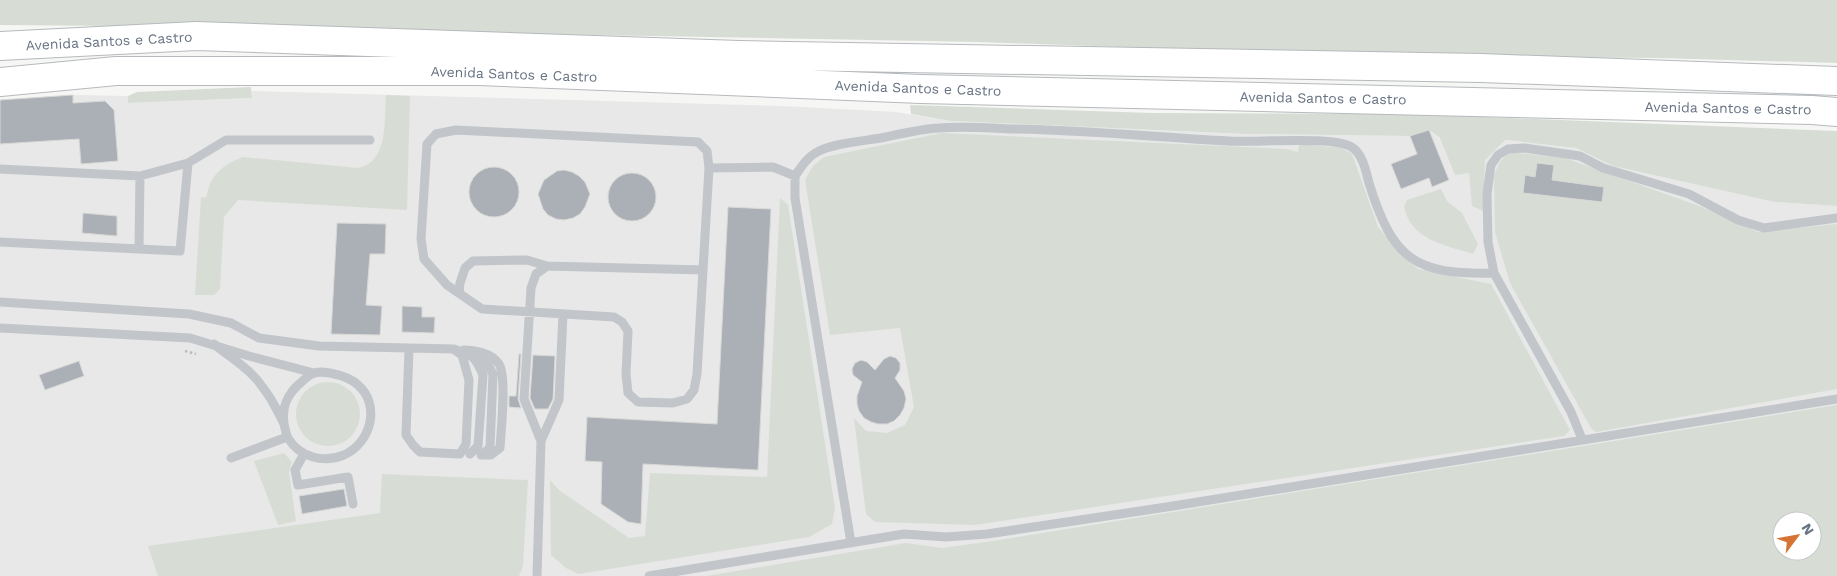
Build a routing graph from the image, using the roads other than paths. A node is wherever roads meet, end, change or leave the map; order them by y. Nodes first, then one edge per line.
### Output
1 (0, 46) edge
2 (1837, 81) edge
3 (0, 82) edge
4 (1837, 112) edge
5 (370, 140) dead end
6 (188, 163) junction
7 (709, 168) junction
8 (0, 169) edge
9 (140, 176) junction
10 (795, 176) junction
11 (1837, 218) edge
12 (0, 242) edge
13 (139, 249) junction
14 (547, 266) junction
15 (703, 270) junction
16 (1494, 273) junction
17 (458, 293) junction
18 (0, 302) edge
19 (528, 312) junction
20 (563, 314) junction
21 (0, 328) edge
22 (214, 344) junction
23 (408, 349) junction
24 (454, 349) junction
25 (314, 373) junction
26 (1837, 399) edge
27 (284, 423) junction
28 (287, 437) junction
29 (1582, 439) junction
30 (541, 441) junction
31 (304, 454) junction
32 (465, 454) junction
33 (231, 458) dead end
34 (353, 504) dead end
35 (851, 543) junction
36 (537, 576) edge
37 (649, 576) edge

1 - 2 main road, Avenida Santos e Castro
3 - 4 main road, Avenida Santos e Castro
5 - 6 lane
6 - 9 lane
6 - 13 lane
7 - 10 lane
7 - 15 lane
7 - 17 lane
8 - 9 lane
9 - 13 lane
10 - 16 lane
10 - 35 lane
11 - 16 lane
12 - 13 lane
14 - 15 lane
14 - 17 lane
14 - 19 lane
15 - 20 lane
16 - 29 lane
17 - 19 lane
18 - 23 lane
19 - 20 lane
19 - 30 lane
20 - 30 lane
21 - 22 lane
22 - 25 lane
22 - 27 lane
23 - 24 lane
23 - 32 lane
24 - 32 lane
24 - 32 lane
24 - 32 lane
25 - 27 lane
25 - 31 lane
26 - 29 lane
27 - 28 lane
28 - 31 lane
28 - 33 lane
29 - 35 lane
30 - 36 lane
31 - 34 lane
35 - 37 lane

